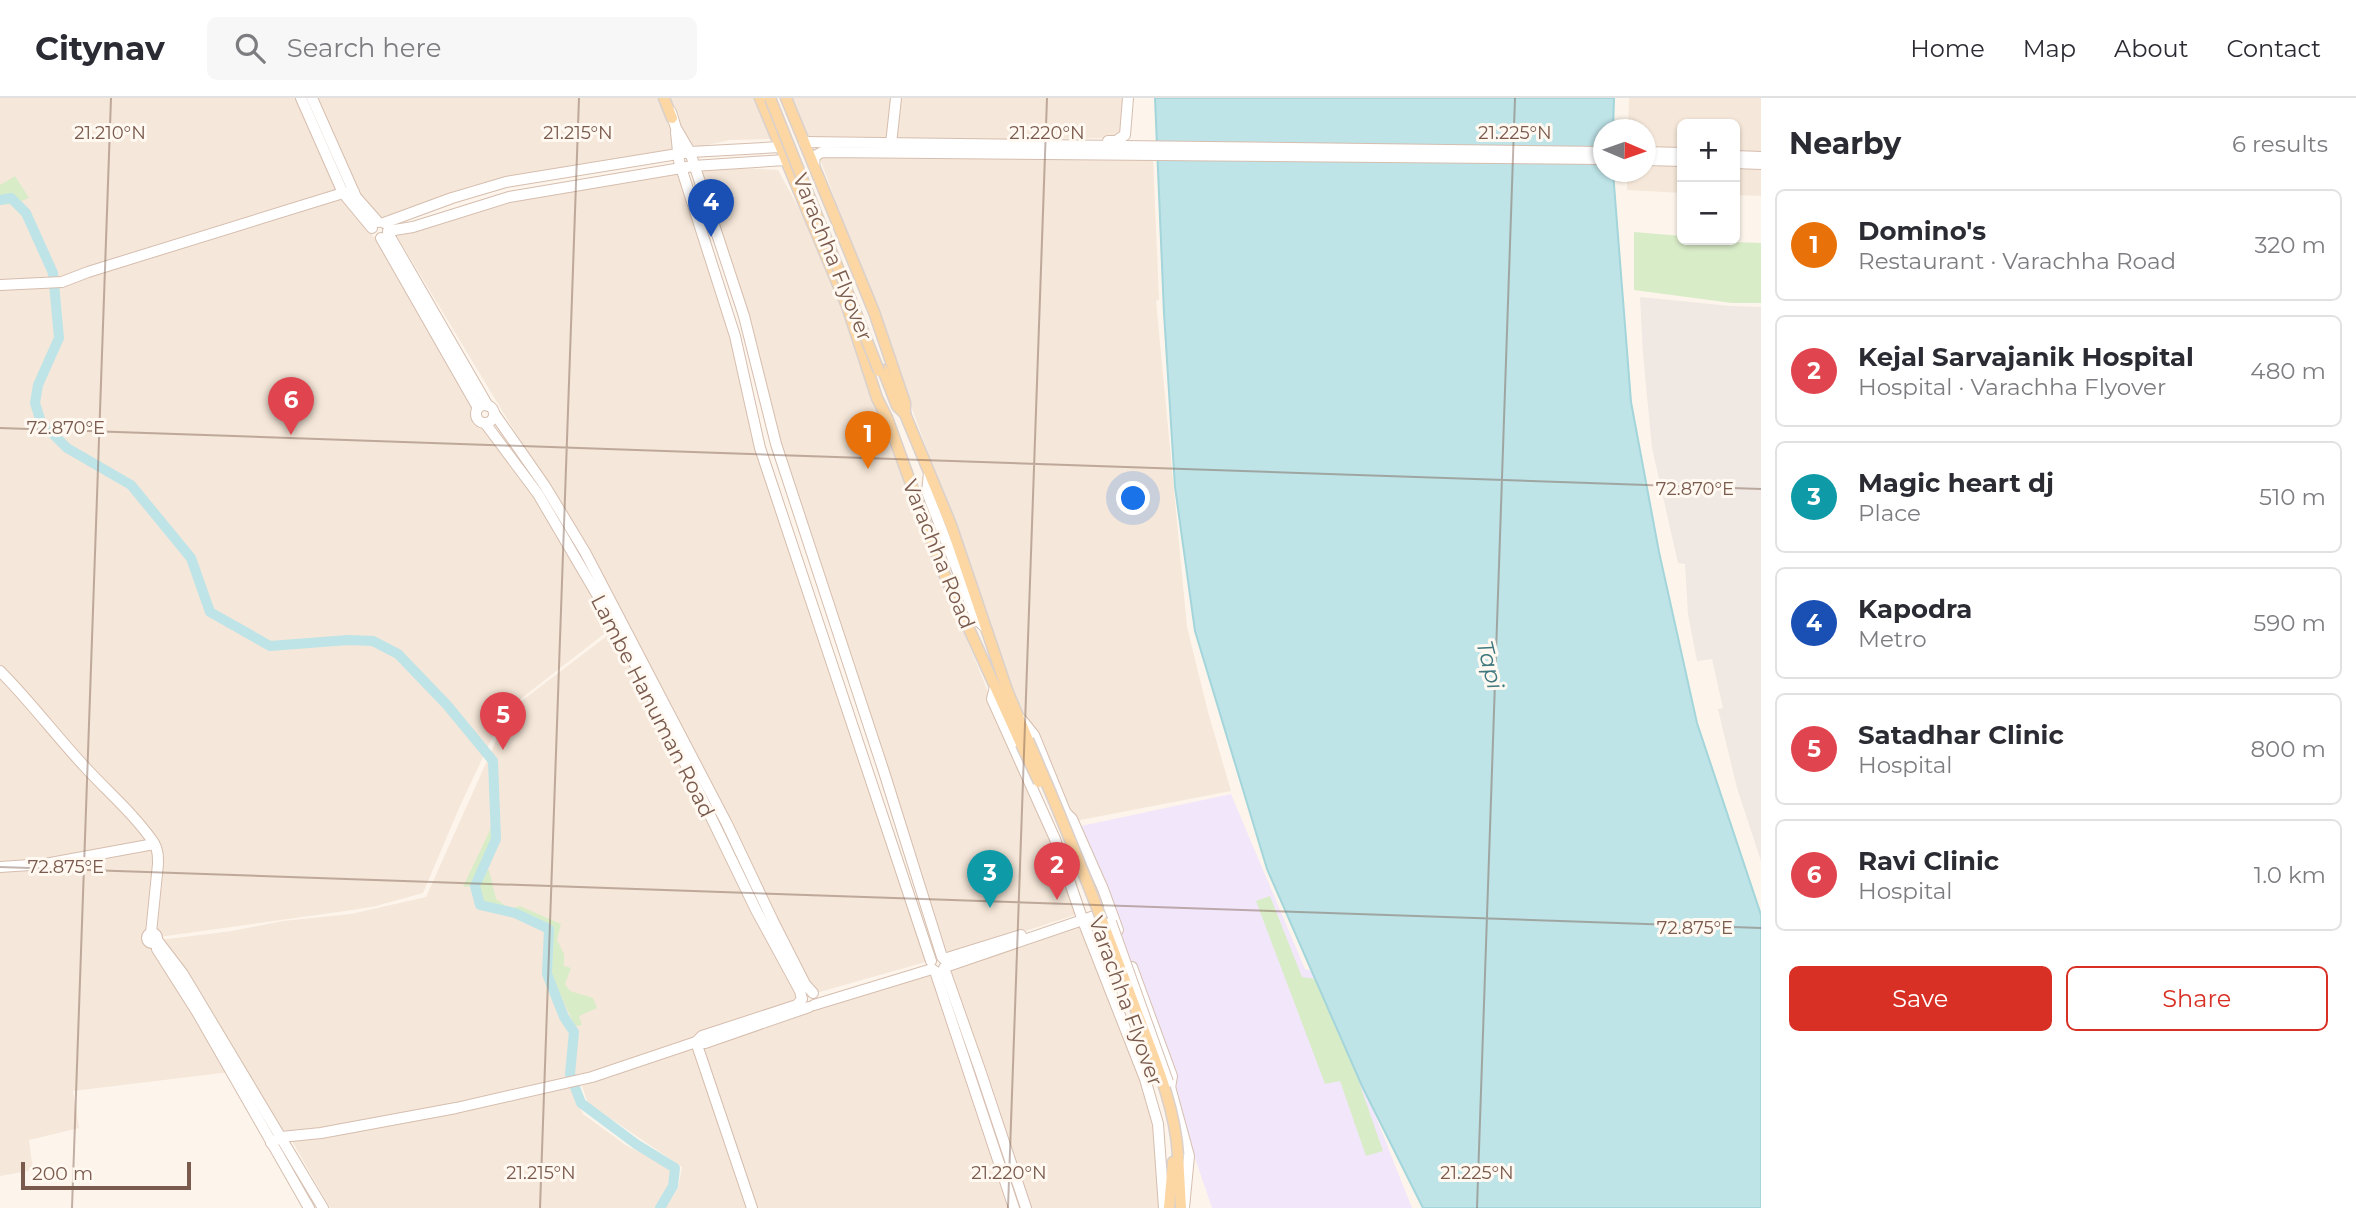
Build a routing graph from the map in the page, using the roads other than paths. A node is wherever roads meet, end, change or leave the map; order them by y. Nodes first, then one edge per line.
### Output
1 (301, 98) edge
2 (312, 98) edge
3 (664, 98) edge
4 (760, 98) edge
5 (770, 98) edge
6 (777, 98) edge
7 (786, 98) edge
8 (896, 98) edge
9 (1128, 98) edge
10 (674, 123) junction
11 (804, 142) junction
12 (891, 144) junction
13 (930, 145) junction
14 (821, 147) junction
15 (774, 148) junction
16 (1056, 149) junction
17 (690, 152) junction
18 (1593, 152) edge
19 (1677, 153) edge
20 (677, 154) junction
21 (1656, 156) edge
22 (1740, 156) edge
23 (1656, 157) edge
24 (1761, 157) edge
25 (1593, 159) edge
26 (785, 160) junction
27 (1677, 160) edge
28 (769, 161) junction
29 (1740, 163) edge
30 (1761, 164) edge
31 (694, 166) junction
32 (814, 166) junction
33 (681, 168) junction
34 (348, 193) junction
35 (834, 215) junction
36 (812, 223) junction
37 (382, 229) junction
38 (0, 285) edge
39 (881, 370) junction
40 (487, 409) junction
41 (905, 414) junction
42 (887, 418) junction
43 (485, 423) junction
44 (840, 639) junction
45 (826, 643) junction
46 (0, 671) edge
47 (995, 687) junction
48 (1017, 714) junction
49 (1025, 742) junction
50 (1066, 813) junction
51 (154, 844) junction
52 (0, 867) edge
53 (1108, 913) junction
54 (1082, 918) junction
55 (938, 964) junction
56 (810, 1000) junction
57 (1148, 1011) junction
58 (1122, 1020) junction
59 (695, 1042) junction
60 (975, 1071) junction
61 (1169, 1085) junction
62 (276, 1140) junction
63 (1175, 1155) junction
64 (309, 1208) edge
65 (323, 1208) edge
66 (752, 1208) edge
67 (1014, 1208) edge
68 (1026, 1208) edge
69 (1167, 1208) edge
70 (1182, 1208) edge

1 - 34 street
2 - 34 street
3 - 10 main road
4 - 15 main road
5 - 39 main road, Varachha Flyover, bridge
6 - 39 main road, Varachha Flyover, bridge
7 - 11 main road
8 - 12 street
9 - 13 street
10 - 17 street
10 - 20 street
11 - 14 street
11 - 32 main road
12 - 13 street
12 - 14 street
13 - 16 street
14 - 16 street
14 - 32 street
15 - 17 street
15 - 26 main road
15 - 28 street
16 - 18 street
16 - 25 street
17 - 20 street
17 - 31 street
19 - 21 street
20 - 33 street
20 - 37 street
22 - 24 street
23 - 27 street
26 - 28 street
26 - 36 main road
28 - 31 street
29 - 30 street
31 - 33 street
31 - 44 street
32 - 35 main road
33 - 37 street
33 - 45 street
34 - 37 street
34 - 38 street
35 - 36 main road
35 - 41 main road
36 - 42 main road
37 - 40 street
39 - 41 main road, Varachha Flyover
39 - 42 main road, Varachha Flyover
40 - 43 street
40 - 43 street, Lambe Hanuman Road
40 - 56 street
41 - 48 main road, Varachha Flyover
42 - 47 main road, Varachha Road
43 - 56 street, Lambe Hanuman Road
44 - 45 street
44 - 55 street
45 - 55 street
46 - 51 street
47 - 49 main road, Varachha Flyover
47 - 54 street
48 - 49 main road, Varachha Flyover
48 - 50 street
49 - 63 main road, Varachha Flyover, bridge
50 - 53 street
50 - 57 street
51 - 52 street
51 - 62 street
53 - 54 street
53 - 61 street, bridge
54 - 55 street
54 - 58 street
55 - 56 street
55 - 60 street
56 - 59 street
57 - 58 street
57 - 61 street
58 - 69 street
59 - 62 street
59 - 66 street
60 - 67 street
60 - 68 street
61 - 70 street
62 - 64 street
62 - 65 street
63 - 69 main road, Varachha Flyover
63 - 70 main road, Varachha Flyover

